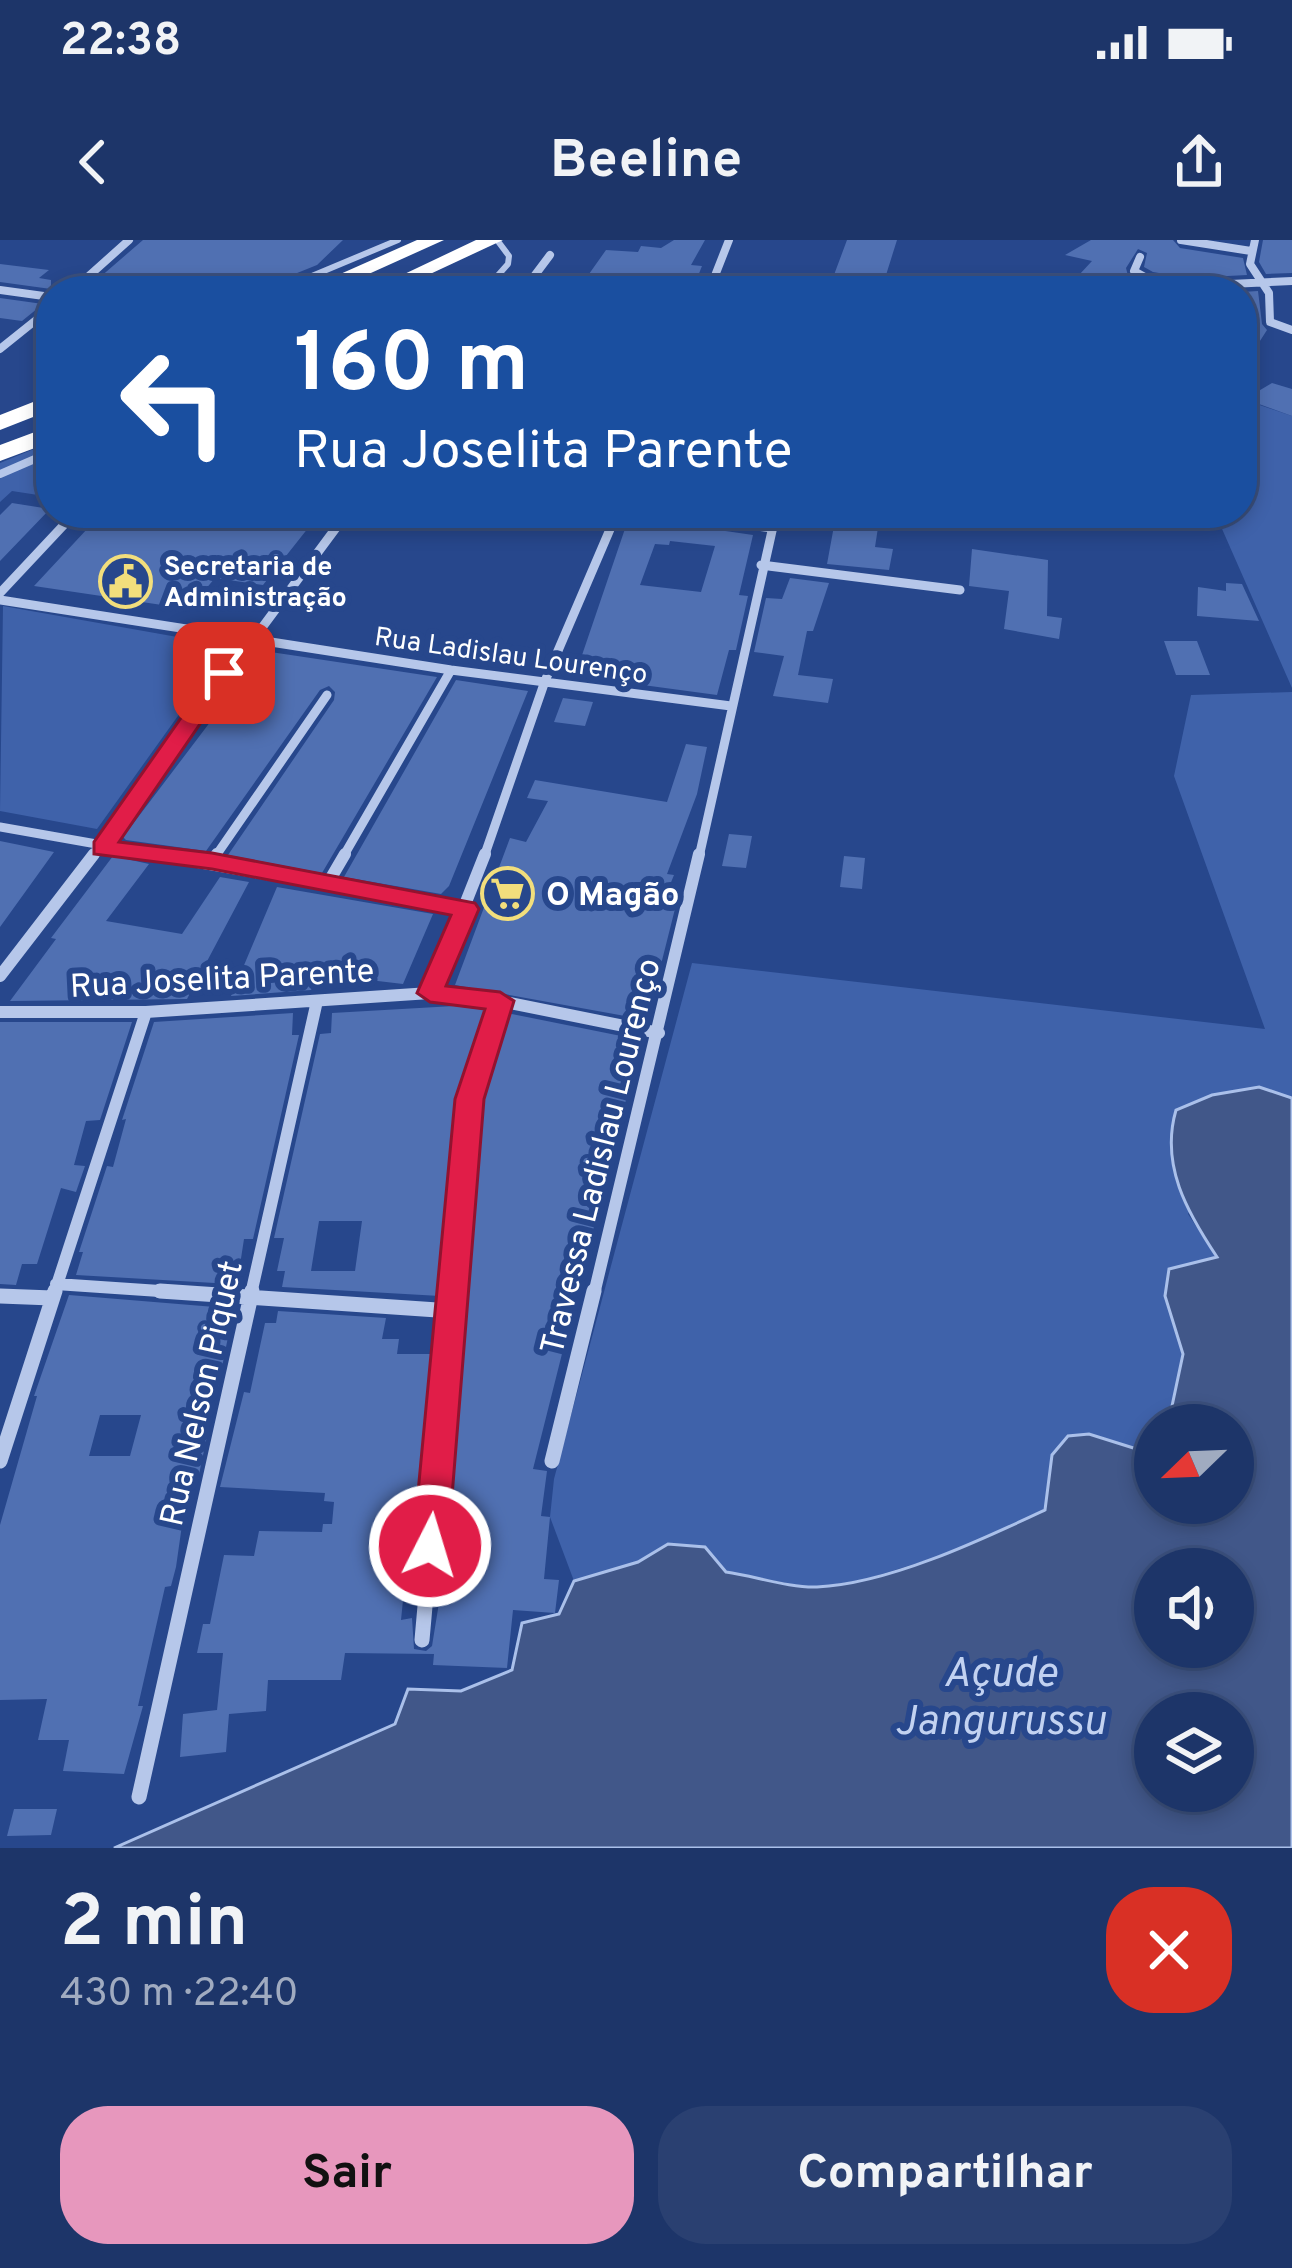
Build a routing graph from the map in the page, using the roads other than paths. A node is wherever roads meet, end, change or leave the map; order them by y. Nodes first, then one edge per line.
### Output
1 (129, 240) edge
2 (398, 240) edge
3 (434, 240) edge
4 (495, 240) edge
5 (728, 240) edge
6 (1181, 240) edge
7 (1256, 240) edge
8 (1251, 251) junction
9 (550, 255) dead end
10 (1140, 256) dead end
11 (89, 276) edge
12 (312, 276) edge
13 (349, 276) edge
14 (411, 276) edge
15 (497, 276) edge
16 (534, 276) edge
17 (715, 276) edge
18 (1146, 276) edge
19 (1256, 276) edge
20 (1257, 277) joint
21 (1292, 281) edge
22 (0, 290) edge
23 (36, 295) edge
24 (36, 320) edge
25 (1292, 330) edge
26 (0, 350) edge
27 (36, 408) edge
28 (0, 423) edge
29 (36, 439) edge
30 (0, 454) edge
31 (36, 458) edge
32 (0, 474) edge
33 (61, 528) edge
34 (335, 528) edge
35 (610, 528) edge
36 (772, 528) edge
37 (761, 565) junction
38 (960, 590) dead end
39 (0, 596) edge
40 (249, 638) junction
41 (451, 670) junction
42 (545, 681) junction
43 (327, 694) dead end
44 (730, 706) junction
45 (0, 827) edge
46 (102, 848) junction
47 (212, 861) junction
48 (328, 884) junction
49 (466, 909) junction
50 (0, 976) edge
51 (430, 993) junction
52 (317, 1001) junction
53 (500, 1001) junction
54 (0, 1012) edge
55 (146, 1012) junction
56 (658, 1033) junction
57 (54, 1291) junction
58 (0, 1296) edge
59 (253, 1300) junction
60 (452, 1310) junction
61 (0, 1461) edge
62 (552, 1461) dead end
63 (422, 1640) dead end
64 (139, 1797) dead end

1 - 11 street
2 - 12 lane
3 - 13 highway
4 - 14 highway
4 - 15 lane
5 - 17 street
6 - 8 street
7 - 8 street
8 - 19 street
9 - 16 street
10 - 18 street
20 - 21 street
20 - 25 street
22 - 23 street
24 - 26 street
27 - 28 highway
29 - 30 highway
31 - 32 street
33 - 39 street
34 - 40 street
35 - 42 street
36 - 37 street, Travessa Ladislau Lourenço
37 - 38 street
37 - 44 street, Travessa Ladislau Lourenço
39 - 40 street, Rua Ladislau Lourenço
40 - 41 street, Rua Ladislau Lourenço
40 - 46 street
41 - 42 street, Rua Ladislau Lourenço
41 - 48 street
42 - 44 street, Rua Ladislau Lourenço
42 - 49 street
43 - 47 street
44 - 56 street, Travessa Ladislau Lourenço
45 - 46 street
46 - 47 street
46 - 50 street
47 - 48 street
48 - 49 street
49 - 51 street
51 - 52 street, Rua Joselita Parente
51 - 53 street, Rua Joselita Parente
52 - 55 street, Rua Joselita Parente
52 - 59 street, Rua Nelson Piquet
53 - 56 street, Rua Joselita Parente
53 - 60 street
54 - 55 street, Rua Joselita Parente
55 - 57 street
56 - 62 street, Travessa Ladislau Lourenço
57 - 58 street
57 - 59 street
57 - 61 street
59 - 60 street
59 - 64 street, Rua Nelson Piquet
60 - 63 street

